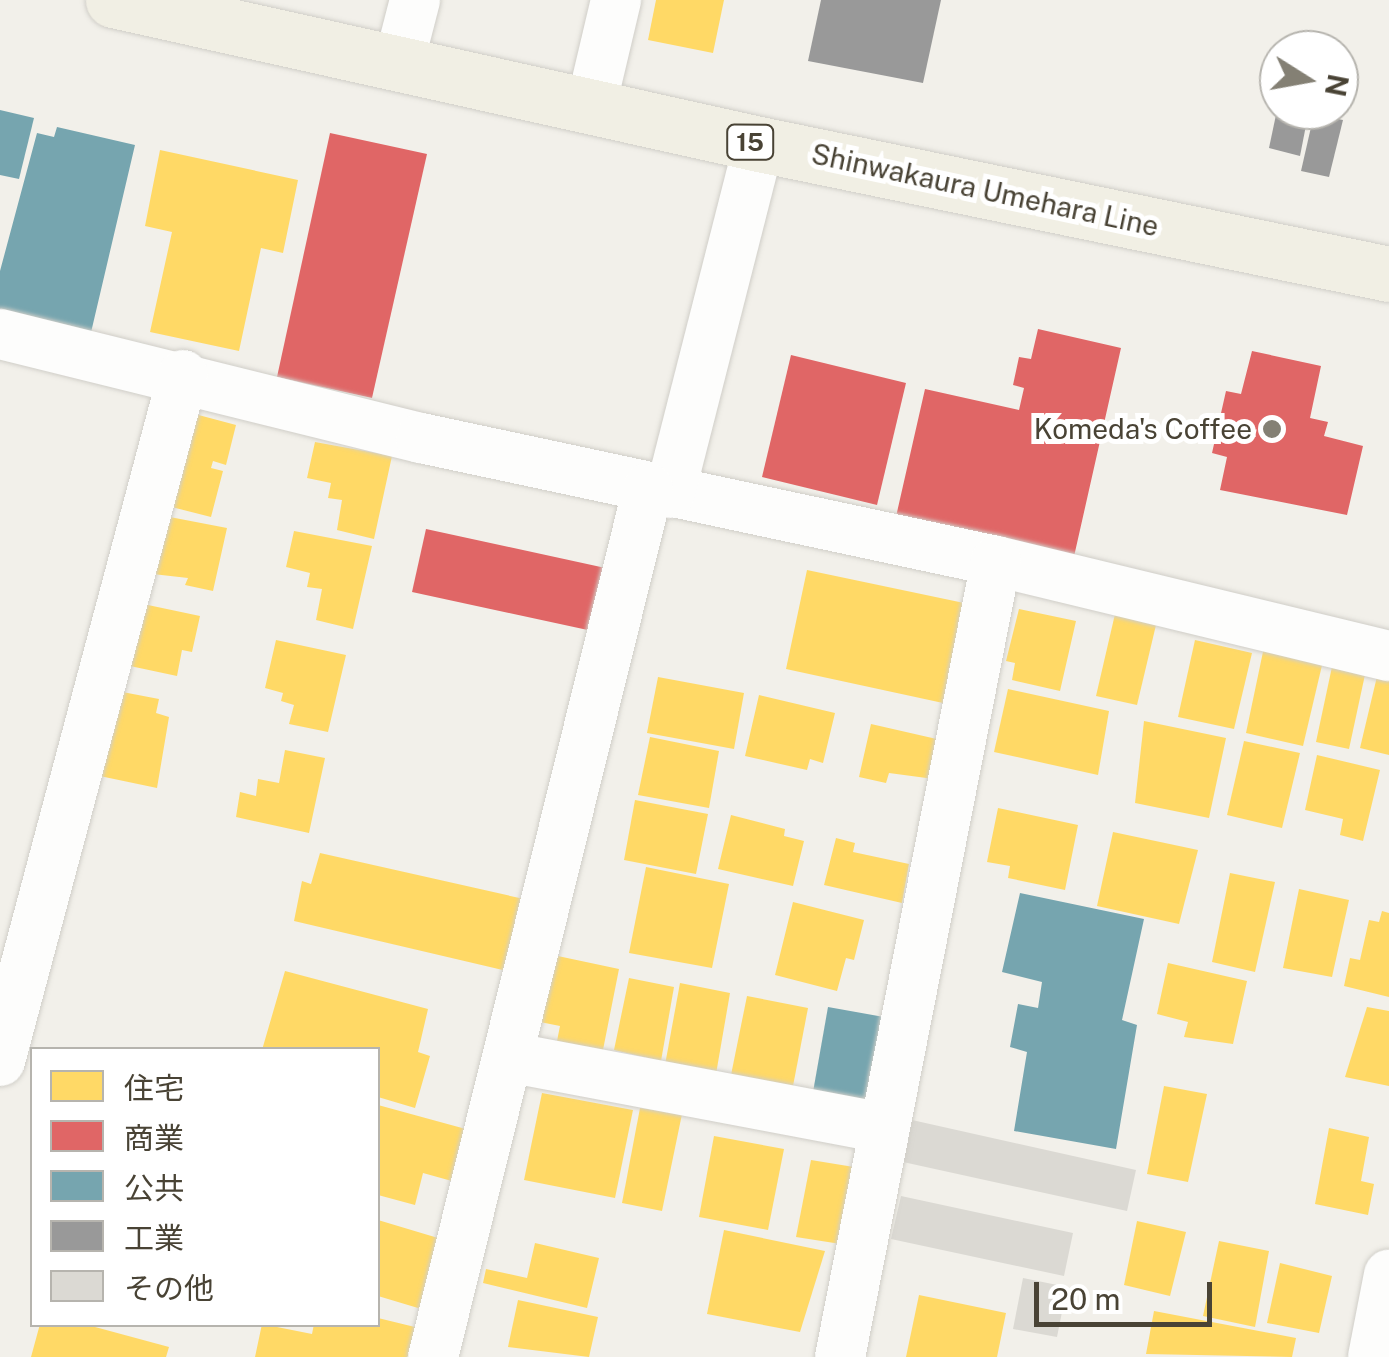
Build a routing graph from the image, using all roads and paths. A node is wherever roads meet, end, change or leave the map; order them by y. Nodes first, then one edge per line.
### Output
1 (113, 0) edge
2 (416, 0) edge
3 (616, 0) edge
4 (400, 62) junction
5 (590, 106) junction
6 (759, 144) junction
7 (1389, 274) edge
8 (0, 334) edge
9 (183, 375) junction
10 (659, 490) junction
11 (996, 561) junction
12 (1389, 656) edge
13 (508, 1057) junction
14 (0, 1061) edge
15 (882, 1128) junction
16 (1389, 1275) edge
17 (433, 1357) edge
18 (840, 1357) edge
19 (1373, 1357) edge

1 - 4 main road, Shinwakaura Umehara Line / 15
2 - 4 street
3 - 5 street
4 - 5 main road, Shinwakaura Umehara Line / 15
5 - 6 main road, Shinwakaura Umehara Line / 15
6 - 7 main road, Shinwakaura Umehara Line / 15
6 - 10 street
8 - 9 street
9 - 10 street
9 - 14 street
10 - 11 street
10 - 13 street
11 - 12 street
11 - 15 street
13 - 15 street
13 - 17 street
15 - 18 street
16 - 19 street

